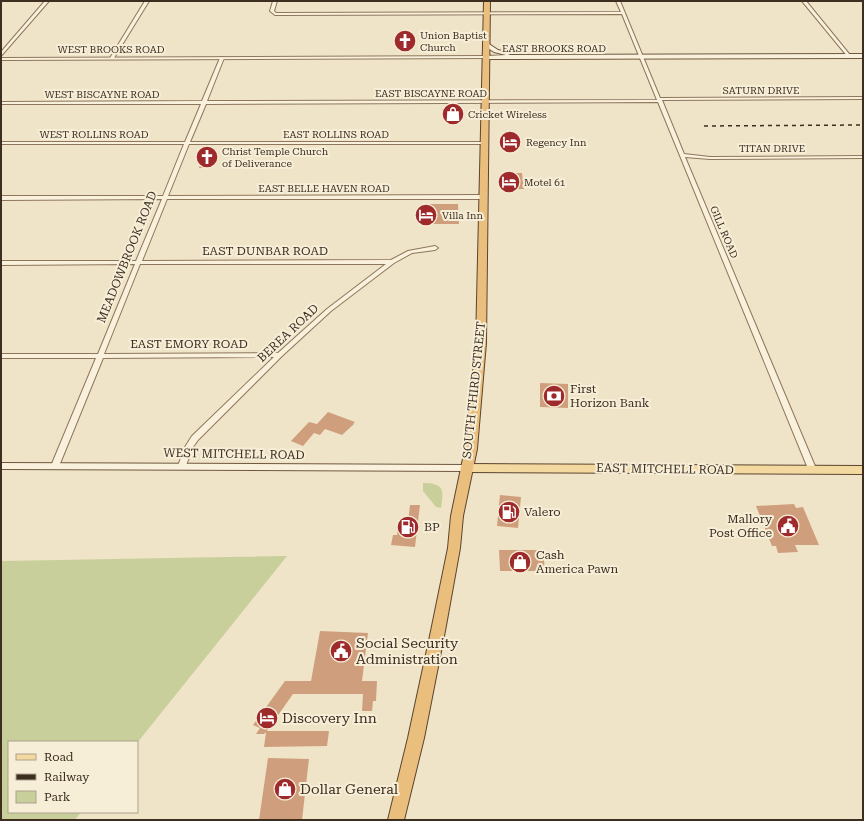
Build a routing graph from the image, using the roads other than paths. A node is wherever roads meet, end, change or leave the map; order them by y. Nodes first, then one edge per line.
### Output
1 (47, 1) edge
2 (147, 1) edge
3 (275, 1) edge
4 (487, 1) edge
5 (618, 1) edge
6 (804, 1) edge
7 (623, 13) junction
8 (487, 14) junction
9 (487, 44) junction
10 (1, 55) edge
11 (849, 56) junction
12 (863, 56) edge
13 (486, 57) junction
14 (530, 57) junction
15 (642, 57) junction
16 (112, 58) junction
17 (222, 58) junction
18 (1, 59) edge
19 (863, 98) edge
20 (660, 100) junction
21 (486, 102) junction
22 (1, 103) edge
23 (202, 103) junction
24 (1, 143) edge
25 (186, 143) junction
26 (485, 143) junction
27 (682, 155) junction
28 (863, 157) edge
29 (484, 196) junction
30 (1, 198) edge
31 (163, 198) junction
32 (435, 248) dead end
33 (392, 262) junction
34 (1, 263) edge
35 (138, 263) junction
36 (280, 355) junction
37 (1, 356) edge
38 (99, 356) junction
39 (1, 466) edge
40 (55, 466) junction
41 (182, 466) junction
42 (466, 468) junction
43 (863, 470) edge
44 (813, 471) junction
45 (396, 820) edge

1 - 10 street
2 - 16 street
3 - 8 street
4 - 8 highway, SOUTH THIRD STREET
5 - 7 street, GILL ROAD
6 - 11 street
7 - 8 street
7 - 15 street, GILL ROAD
8 - 9 highway, SOUTH THIRD STREET
9 - 13 highway, SOUTH THIRD STREET
9 - 14 main road
11 - 12 main road, EAST BROOKS ROAD
11 - 15 main road, EAST BROOKS ROAD
13 - 14 main road, EAST BROOKS ROAD
13 - 17 street, EAST BROOKS ROAD
13 - 21 highway, SOUTH THIRD STREET
14 - 15 main road, EAST BROOKS ROAD
15 - 20 street, GILL ROAD
16 - 17 street, WEST BROOKS ROAD
16 - 18 street, WEST BROOKS ROAD
17 - 23 street, MEADOWBROOK ROAD
19 - 20 street, SATURN DRIVE
20 - 21 street, EAST BISCAYNE ROAD
20 - 27 street, GILL ROAD
21 - 23 street, EAST BISCAYNE ROAD
21 - 26 highway, SOUTH THIRD STREET
22 - 23 street, WEST BISCAYNE ROAD
23 - 25 street, MEADOWBROOK ROAD
24 - 25 street, WEST ROLLINS ROAD
25 - 26 street, EAST ROLLINS ROAD
25 - 31 street, MEADOWBROOK ROAD
26 - 29 highway, SOUTH THIRD STREET
27 - 28 street, TITAN DRIVE
27 - 44 street, GILL ROAD
29 - 31 street, EAST BELLE HAVEN ROAD
29 - 42 highway, SOUTH THIRD STREET
30 - 31 street, EAST BELLE HAVEN ROAD
31 - 35 street, MEADOWBROOK ROAD
32 - 33 street, BEREA ROAD
33 - 35 street, EAST DUNBAR ROAD
33 - 36 street, BEREA ROAD
34 - 35 street, EAST DUNBAR ROAD
35 - 38 street, MEADOWBROOK ROAD
36 - 38 street, EAST EMORY ROAD
36 - 41 street, BEREA ROAD
37 - 38 street, EAST EMORY ROAD
38 - 40 street, MEADOWBROOK ROAD
39 - 40 main road, WEST MITCHELL ROAD
40 - 41 main road, WEST MITCHELL ROAD
41 - 42 main road, WEST MITCHELL ROAD
42 - 44 main road, EAST MITCHELL ROAD
42 - 45 highway, SOUTH THIRD STREET
43 - 44 main road, EAST MITCHELL ROAD

